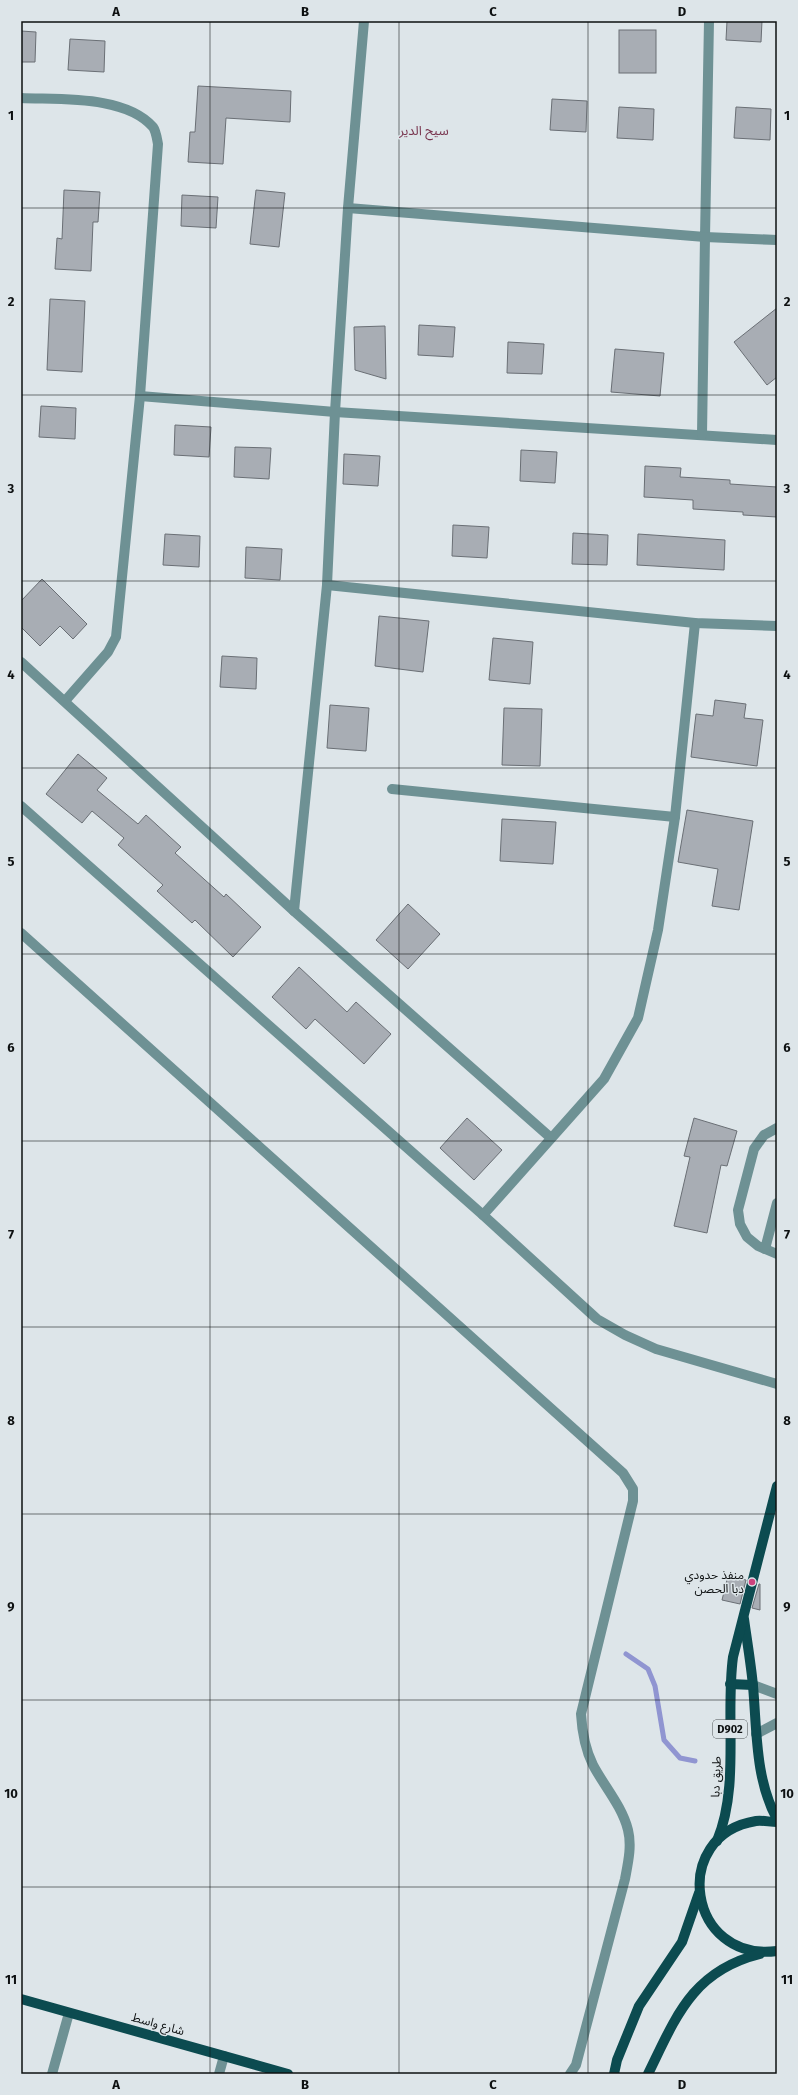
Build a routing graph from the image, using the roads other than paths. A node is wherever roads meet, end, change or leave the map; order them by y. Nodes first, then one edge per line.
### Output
1 (364, 21) edge
2 (709, 21) edge
3 (21, 98) edge
4 (348, 208) junction
5 (705, 237) junction
6 (777, 240) edge
7 (140, 396) junction
8 (335, 412) junction
9 (702, 435) junction
10 (777, 440) edge
11 (327, 585) junction
12 (695, 623) junction
13 (777, 626) edge
14 (21, 662) edge
15 (65, 701) junction
16 (392, 789) dead end
17 (21, 806) edge
18 (675, 818) junction
19 (294, 911) junction
20 (21, 933) edge
21 (777, 1128) edge
22 (551, 1138) junction
23 (777, 1203) edge
24 (483, 1215) junction
25 (765, 1249) junction
26 (777, 1254) edge
27 (777, 1384) edge
28 (777, 1486) edge
29 (775, 1503) edge
30 (744, 1617) junction
31 (730, 1684) junction
32 (753, 1685) junction
33 (777, 1694) edge
34 (777, 1723) edge
35 (756, 1734) junction
36 (777, 1821) edge
37 (717, 1841) junction
38 (699, 1893) junction
39 (777, 1952) edge
40 (766, 1953) junction
41 (21, 1999) edge
42 (69, 2012) junction
43 (224, 2056) junction
44 (617, 2060) junction
45 (52, 2074) edge
46 (219, 2074) edge
47 (288, 2074) edge
48 (570, 2074) edge
49 (609, 2074) edge
50 (614, 2074) edge
51 (648, 2074) edge

1 - 4 street
2 - 5 street
3 - 7 street
4 - 5 street
4 - 8 street
5 - 6 street
5 - 9 street
7 - 8 street
7 - 15 street
8 - 9 street
8 - 11 street
9 - 10 street
11 - 12 street
11 - 19 street
12 - 13 street
12 - 18 street
14 - 15 street
15 - 19 street
16 - 18 street
17 - 24 street
18 - 22 street
19 - 22 street
20 - 48 street
21 - 25 street
22 - 24 street
23 - 25 street
24 - 27 street
25 - 26 street
28 - 29 main road, طريق دبا / D902
29 - 30 main road, طريق دبا / D902
30 - 31 main road, طريق دبا / D902
30 - 32 main road, طريق دبا / D902
31 - 32 main road
31 - 37 main road, طريق دبا / D902
32 - 33 street
32 - 35 main road, طريق دبا / D902
34 - 35 street
35 - 36 main road, طريق دبا / D902
36 - 37 main road
37 - 38 main road
38 - 40 main road
38 - 44 main road
39 - 40 main road
40 - 51 main road
41 - 42 main road, شارع واسط
42 - 43 main road, شارع واسط
42 - 45 street
43 - 46 street
43 - 47 main road, شارع واسط
44 - 49 main road
44 - 50 main road

